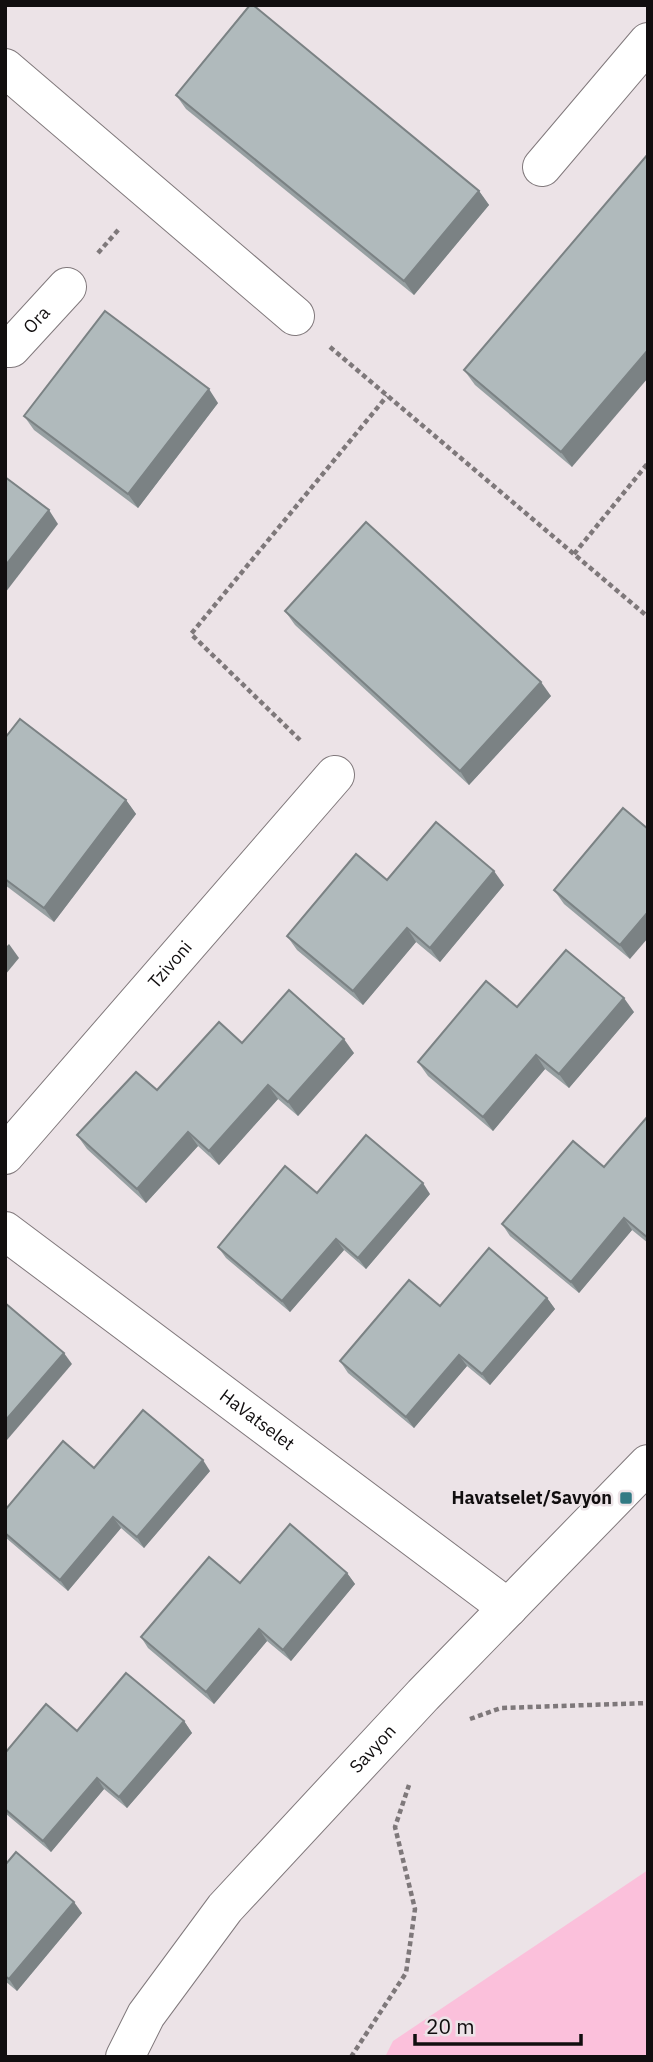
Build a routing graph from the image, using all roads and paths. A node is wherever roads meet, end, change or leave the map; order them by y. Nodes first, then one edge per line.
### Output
1 (648, 42) edge
2 (5, 68) edge
3 (542, 167) dead end
4 (151, 194) junction
5 (66, 287) joint
6 (295, 316) joint
7 (5, 348) edge
8 (387, 396) junction
9 (648, 463) edge
10 (574, 554) junction
11 (648, 617) edge
12 (335, 775) joint
13 (5, 1155) edge
14 (5, 1231) edge
15 (648, 1464) edge
16 (508, 1608) junction
17 (648, 1703) edge
18 (462, 1722) dead end
19 (412, 1776) dead end
20 (125, 2057) edge
21 (351, 2057) edge

1 - 3 street
2 - 4 street
4 - 5 path
4 - 6 street
5 - 7 street, Ora
6 - 8 path
8 - 10 path
8 - 12 path
9 - 10 path
10 - 11 path
12 - 13 street, Tzivoni
14 - 16 street, HaVatselet
15 - 16 street, Savyon
16 - 20 street, Savyon
17 - 18 path
19 - 21 path

